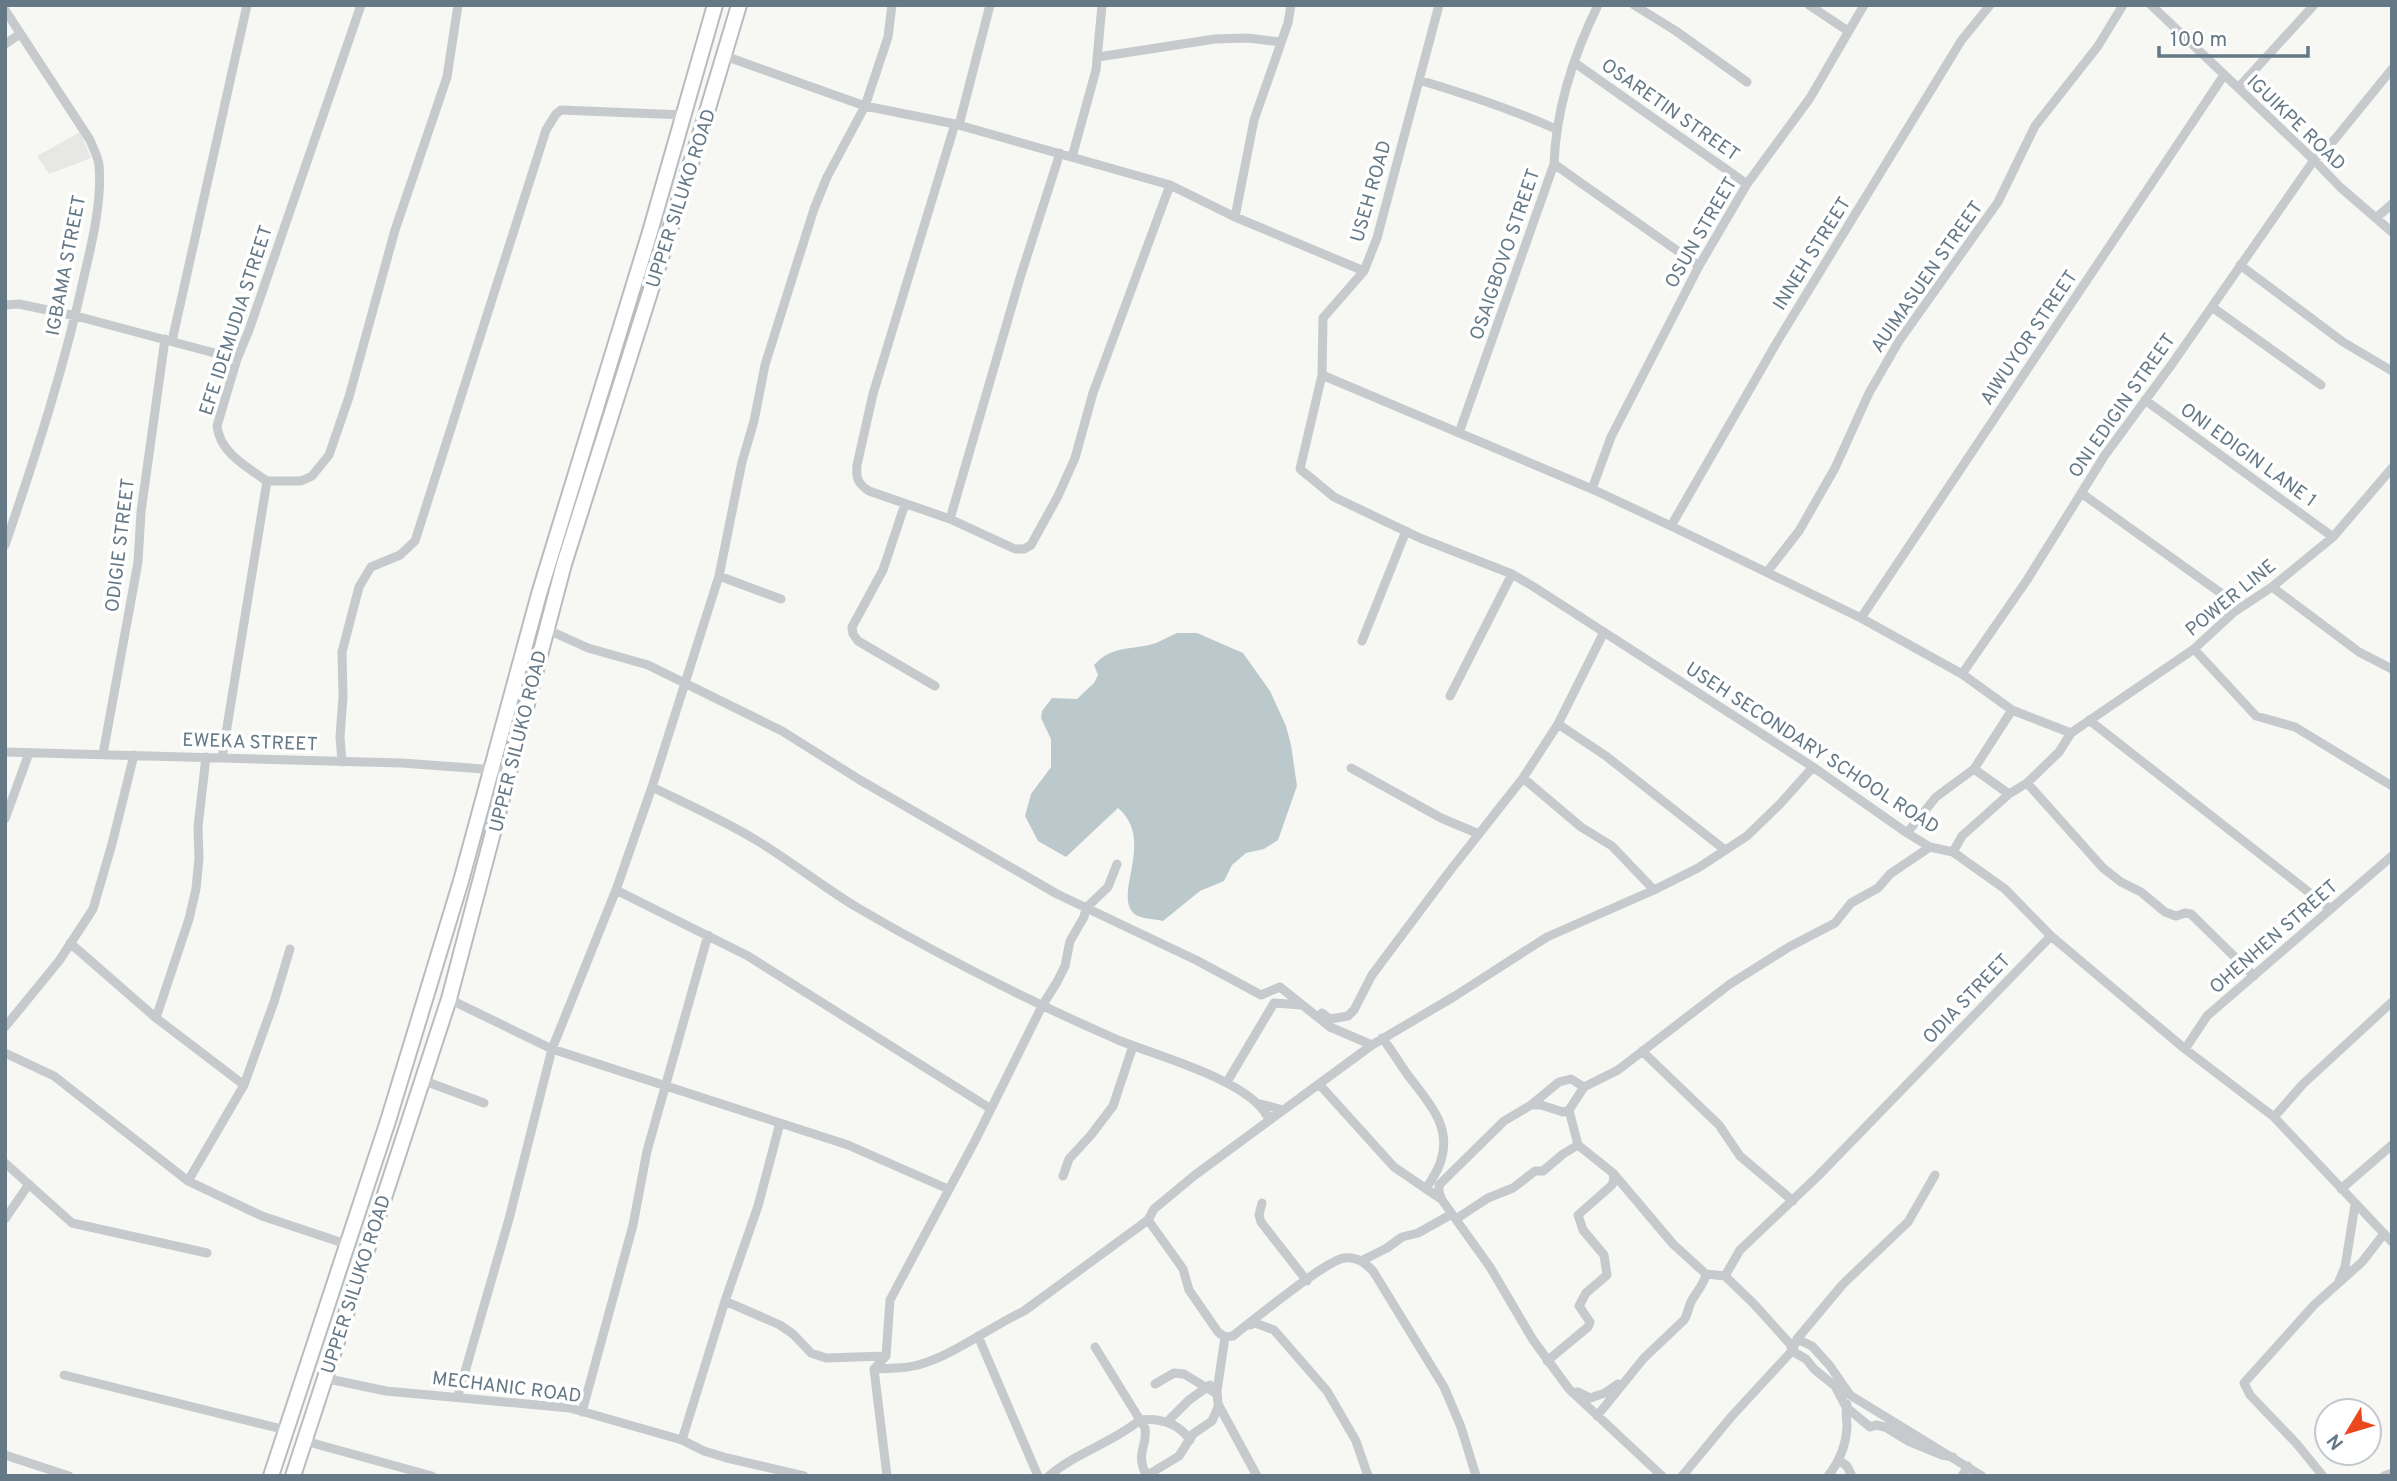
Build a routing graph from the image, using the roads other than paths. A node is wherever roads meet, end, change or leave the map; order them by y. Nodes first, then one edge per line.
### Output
1 (247, 5) edge
2 (361, 5) edge
3 (458, 5) edge
4 (715, 5) edge
5 (739, 5) edge
6 (892, 5) edge
7 (990, 5) edge
8 (1102, 5) edge
9 (1291, 5) edge
10 (1438, 5) edge
11 (1598, 5) edge
12 (1634, 5) edge
13 (1809, 5) edge
14 (1864, 5) edge
15 (1990, 5) edge
16 (2123, 5) edge
17 (2314, 5) edge
18 (2153, 6) edge
19 (5, 10) edge
20 (1849, 31) junction
21 (20, 34) junction
22 (1281, 43) junction
23 (5, 44) edge
24 (724, 56) junction
25 (1098, 57) junction
26 (1575, 63) junction
27 (2392, 69) edge
28 (2224, 75) junction
29 (1419, 80) junction
30 (1746, 82) dead end
31 (2238, 88) junction
32 (865, 106) junction
33 (684, 115) junction
34 (957, 125) junction
35 (1556, 130) junction
36 (1060, 153) junction
37 (1072, 157) junction
38 (2314, 160) junction
39 (1554, 164) junction
40 (1747, 184) junction
41 (1170, 186) junction
42 (2392, 204) edge
43 (1235, 217) junction
44 (2376, 218) junction
45 (2392, 232) edge
46 (2241, 265) junction
47 (1699, 266) junction
48 (1364, 271) junction
49 (5, 305) edge
50 (2211, 307) junction
51 (76, 316) junction
52 (169, 340) junction
53 (237, 359) junction
54 (2392, 371) edge
55 (1322, 375) junction
56 (2320, 385) dead end
57 (2145, 400) junction
58 (1459, 433) junction
59 (2392, 468) edge
60 (267, 481) junction
61 (1592, 489) junction
62 (2081, 494) junction
63 (905, 504) junction
64 (950, 519) junction
65 (1671, 526) junction
66 (1406, 531) junction
67 (2333, 537) junction
68 (5, 545) edge
69 (1767, 572) junction
70 (1512, 574) junction
71 (719, 576) junction
72 (2272, 587) junction
73 (781, 599) dead end
74 (2234, 612) junction
75 (1861, 618) junction
76 (547, 629) junction
77 (1604, 632) junction
78 (1363, 641) dead end
79 (2194, 649) junction
80 (2392, 669) edge
81 (1962, 674) junction
82 (685, 682) junction
83 (935, 686) dead end
84 (1450, 696) dead end
85 (2012, 710) junction
86 (2090, 720) junction
87 (1558, 724) junction
88 (2071, 733) junction
89 (5, 752) edge
90 (29, 753) junction
91 (103, 754) junction
92 (134, 755) junction
93 (206, 757) junction
94 (222, 758) junction
95 (342, 762) junction
96 (1813, 767) junction
97 (1351, 768) dead end
98 (493, 769) junction
99 (1974, 769) junction
100 (511, 771) junction
101 (1523, 778) junction
102 (2027, 783) junction
103 (652, 786) junction
104 (2392, 786) edge
105 (2009, 794) junction
106 (5, 819) edge
107 (1907, 833) junction
108 (1479, 834) junction
109 (1930, 847) junction
110 (1725, 850) junction
111 (1953, 852) junction
112 (2392, 856) edge
113 (1117, 864) dead end
114 (616, 890) junction
115 (1654, 890) junction
116 (1086, 908) junction
117 (2329, 908) junction
118 (708, 935) junction
119 (2051, 936) junction
120 (70, 943) junction
121 (290, 949) dead end
122 (2254, 976) junction
123 (449, 999) junction
124 (2392, 1002) edge
125 (1301, 1004) junction
126 (1042, 1006) junction
127 (156, 1018) junction
128 (5, 1027) edge
129 (1382, 1038) junction
130 (1372, 1045) junction
131 (1133, 1046) junction
132 (552, 1049) junction
133 (2185, 1049) junction
134 (1642, 1051) junction
135 (5, 1053) edge
136 (422, 1080) junction
137 (1227, 1082) junction
138 (1319, 1084) junction
139 (244, 1085) junction
140 (665, 1085) junction
141 (1584, 1087) junction
142 (484, 1103) dead end
143 (1261, 1104) junction
144 (1531, 1105) junction
145 (991, 1109) junction
146 (1283, 1110) junction
147 (1569, 1110) junction
148 (1273, 1117) junction
149 (2274, 1117) junction
150 (779, 1123) junction
151 (1578, 1144) junction
152 (2392, 1145) edge
153 (5, 1163) edge
154 (1613, 1173) junction
155 (1935, 1175) dead end
156 (1063, 1176) dead end
157 (188, 1181) junction
158 (1769, 1181) junction
159 (29, 1184) junction
160 (1806, 1188) junction
161 (948, 1189) junction
162 (1426, 1189) junction
163 (2341, 1189) junction
164 (1443, 1200) junction
165 (1793, 1200) junction
166 (1262, 1203) dead end
167 (2356, 1205) junction
168 (1454, 1216) junction
169 (5, 1219) edge
170 (1148, 1220) junction
171 (2383, 1235) junction
172 (2392, 1242) edge
173 (346, 1244) junction
174 (207, 1253) dead end
175 (1362, 1261) junction
176 (1706, 1274) junction
177 (1725, 1276) junction
178 (1307, 1281) junction
179 (2338, 1284) junction
180 (725, 1301) junction
181 (1248, 1325) junction
182 (978, 1336) junction
183 (1225, 1337) junction
184 (1797, 1339) junction
185 (1095, 1347) dead end
186 (1792, 1351) junction
187 (886, 1356) junction
188 (1547, 1361) junction
189 (874, 1369) junction
190 (64, 1375) dead end
191 (324, 1378) junction
192 (1219, 1380) junction
193 (1626, 1380) junction
194 (1155, 1384) dead end
195 (1206, 1387) junction
196 (1573, 1393) junction
197 (1217, 1394) junction
198 (1850, 1395) junction
199 (458, 1396) junction
200 (1219, 1405) junction
201 (1846, 1406) junction
202 (582, 1412) junction
203 (1597, 1416) junction
204 (1142, 1420) junction
205 (1167, 1422) junction
206 (286, 1430) junction
207 (682, 1440) junction
208 (1190, 1440) junction
209 (305, 1441) junction
210 (5, 1455) edge
211 (1953, 1457) junction
212 (1840, 1461) junction
213 (1968, 1466) junction
214 (2392, 1473) edge
215 (69, 1476) edge
216 (271, 1476) edge
217 (293, 1476) edge
218 (432, 1476) edge
219 (804, 1476) edge
220 (887, 1476) edge
221 (1038, 1476) edge
222 (1049, 1476) edge
223 (1146, 1476) edge
224 (1256, 1476) edge
225 (1367, 1476) edge
226 (1476, 1476) edge
227 (1662, 1476) edge
228 (1682, 1476) edge
229 (1828, 1476) edge
230 (1852, 1476) edge
231 (1962, 1476) edge
232 (1982, 1476) edge
233 (2323, 1476) edge
234 (2384, 1476) edge

1 - 52 street, ODIGIE STREET
2 - 53 street, EFE IDEMUDIA STREET
3 - 60 street
4 - 33 main road, UPPER SILUKO ROAD
5 - 24 main road, UPPER SILUKO ROAD
6 - 32 street
7 - 34 street
8 - 25 street
9 - 22 street
10 - 29 street, USEH ROAD
11 - 26 street, OSAIGBOVO STREET
12 - 30 street
13 - 20 street
14 - 20 street, OSUN STREET
15 - 65 street, INNEH STREET
16 - 69 street, AUIMASUEN STREET
17 - 31 street
18 - 28 street, IGUIKPE ROAD
19 - 21 street, IGBAMA STREET
20 - 40 street, OSUN STREET
21 - 23 street
21 - 51 street, IGBAMA STREET
22 - 25 street
22 - 43 street
24 - 32 street
24 - 76 main road, UPPER SILUKO ROAD
25 - 37 street
26 - 35 street, OSAIGBOVO STREET
26 - 40 street, OSARETIN STREET
27 - 38 street, ONI EDIGIN STREET
28 - 31 street, IGUIKPE ROAD
28 - 75 street, AIWUYOR STREET
29 - 35 street
29 - 48 street, USEH ROAD
31 - 38 street, IGUIKPE ROAD
32 - 34 street
32 - 71 street
33 - 95 street
33 - 98 main road, UPPER SILUKO ROAD
34 - 36 street
34 - 63 street
35 - 39 street, OSAIGBOVO STREET
36 - 37 street
36 - 64 street
37 - 41 street
38 - 44 street, IGUIKPE ROAD
38 - 46 street, ONI EDIGIN STREET
39 - 47 street
39 - 58 street, OSAIGBOVO STREET
40 - 47 street, OSUN STREET
41 - 43 street
41 - 64 street
42 - 44 street
43 - 48 street
44 - 45 street, IGUIKPE ROAD
46 - 50 street, ONI EDIGIN STREET
46 - 54 street
47 - 61 street, OSUN STREET
48 - 55 street, USEH ROAD
49 - 51 street
50 - 56 street
50 - 57 street, ONI EDIGIN STREET
51 - 52 street
51 - 68 street, IGBAMA STREET
52 - 53 street
52 - 91 street, ODIGIE STREET
53 - 60 street, EFE IDEMUDIA STREET
55 - 58 street
55 - 66 street, USEH SECONDARY SCHOOL ROAD
57 - 62 street, ONI EDIGIN STREET
57 - 67 street, ONI EDIGIN LANE 1
58 - 61 street
59 - 67 street, POWER LINE
60 - 94 street
61 - 65 street
62 - 74 street
62 - 81 street, ONI EDIGIN STREET
63 - 64 street
63 - 83 street
65 - 69 street
66 - 70 street, USEH SECONDARY SCHOOL ROAD
66 - 78 street
67 - 72 street, POWER LINE
69 - 75 street
70 - 77 street, USEH SECONDARY SCHOOL ROAD
70 - 84 street
71 - 73 street
71 - 82 street
72 - 74 street, POWER LINE
72 - 80 street
74 - 79 street, POWER LINE
75 - 81 street
76 - 82 street
76 - 100 main road, UPPER SILUKO ROAD
77 - 87 street
77 - 96 street, USEH SECONDARY SCHOOL ROAD
79 - 86 street, POWER LINE
79 - 104 street
81 - 85 street
82 - 103 street
82 - 116 street
85 - 88 street
85 - 99 street
86 - 88 street, POWER LINE
86 - 117 street
87 - 101 street
87 - 110 street
88 - 102 street, POWER LINE
89 - 90 street, EWEKA STREET
90 - 91 street, EWEKA STREET
90 - 106 street
91 - 92 street, EWEKA STREET
92 - 93 street, EWEKA STREET
92 - 120 street
93 - 94 street, EWEKA STREET
93 - 127 street
94 - 95 street, EWEKA STREET
95 - 98 street, EWEKA STREET
96 - 107 street, USEH SECONDARY SCHOOL ROAD
96 - 110 street
97 - 108 street
98 - 100 street
98 - 173 main road, UPPER SILUKO ROAD
99 - 105 street
99 - 107 street
100 - 123 main road, UPPER SILUKO ROAD
101 - 108 street
101 - 115 street
102 - 105 street, POWER LINE
102 - 122 street
103 - 114 street
103 - 126 street
105 - 111 street, POWER LINE
107 - 109 street, USEH SECONDARY SCHOOL ROAD
108 - 125 street
109 - 111 street, USEH SECONDARY SCHOOL ROAD
109 - 134 street
110 - 115 street
111 - 119 street, USEH SECONDARY SCHOOL ROAD
112 - 117 street, OHENHEN STREET
113 - 116 street
114 - 118 street
114 - 132 street
115 - 129 street
116 - 125 street
116 - 126 street
117 - 122 street, OHENHEN STREET
118 - 140 street
118 - 145 street
119 - 133 street, USEH SECONDARY SCHOOL ROAD
119 - 160 street, ODIA STREET
120 - 127 street
120 - 128 street
121 - 139 street
122 - 133 street, OHENHEN STREET
123 - 132 street
123 - 136 main road, UPPER SILUKO ROAD
124 - 149 street
125 - 130 street
125 - 137 street
126 - 131 street
126 - 145 street
127 - 139 street
129 - 130 street
129 - 162 street
130 - 138 street
131 - 137 street
131 - 156 street
132 - 140 street
132 - 199 street
133 - 149 street, USEH SECONDARY SCHOOL ROAD
134 - 141 street
134 - 158 street
135 - 157 street
136 - 142 street
136 - 191 main road, UPPER SILUKO ROAD
137 - 143 street
138 - 146 street
138 - 162 street
139 - 157 street
140 - 150 street
140 - 202 street
141 - 144 street
141 - 147 street
143 - 146 street
143 - 148 street
144 - 147 street
144 - 164 street
145 - 161 street
146 - 148 street
147 - 151 street
148 - 170 street
149 - 163 street, USEH SECONDARY SCHOOL ROAD
150 - 161 street
150 - 180 street
151 - 154 street
151 - 168 street
152 - 163 street
153 - 159 street
154 - 176 street
154 - 188 street
155 - 184 street
157 - 173 street
158 - 160 street
158 - 165 street
159 - 169 street
159 - 174 street
160 - 165 street, ODIA STREET
161 - 187 street
162 - 164 street
163 - 167 street, USEH SECONDARY SCHOOL ROAD
164 - 168 street
165 - 177 street, ODIA STREET
166 - 178 street
167 - 171 street, USEH SECONDARY SCHOOL ROAD
167 - 179 street
168 - 175 street
168 - 188 street
170 - 182 street
170 - 183 street
171 - 172 street, USEH SECONDARY SCHOOL ROAD
171 - 179 street
173 - 206 main road, UPPER SILUKO ROAD
175 - 178 street
175 - 226 street
176 - 177 street
176 - 193 street
177 - 186 street
178 - 181 street
179 - 233 street
180 - 187 street
180 - 207 street
181 - 183 street
181 - 225 street
182 - 189 street
182 - 221 street
183 - 192 street
184 - 186 street
184 - 198 street
185 - 204 street
186 - 201 street
186 - 228 street
187 - 189 street
188 - 196 street
189 - 220 street
190 - 206 street
191 - 199 street, MECHANIC ROAD
191 - 209 main road, UPPER SILUKO ROAD
192 - 195 street
192 - 197 street
193 - 196 street
193 - 203 street
194 - 195 street
195 - 197 street
195 - 205 street
196 - 203 street
197 - 200 street
198 - 201 street
198 - 211 street
199 - 202 street, MECHANIC ROAD
200 - 208 street
200 - 224 street
201 - 211 street
201 - 212 street
202 - 207 street, MECHANIC ROAD
203 - 227 street
204 - 205 street
204 - 222 street
204 - 223 street
205 - 208 street
206 - 216 main road, UPPER SILUKO ROAD
207 - 219 street, MECHANIC ROAD
208 - 223 street
209 - 217 main road, UPPER SILUKO ROAD
209 - 218 street
210 - 215 street
211 - 213 street
212 - 229 street
212 - 230 street
213 - 231 street
213 - 232 street
214 - 234 street

